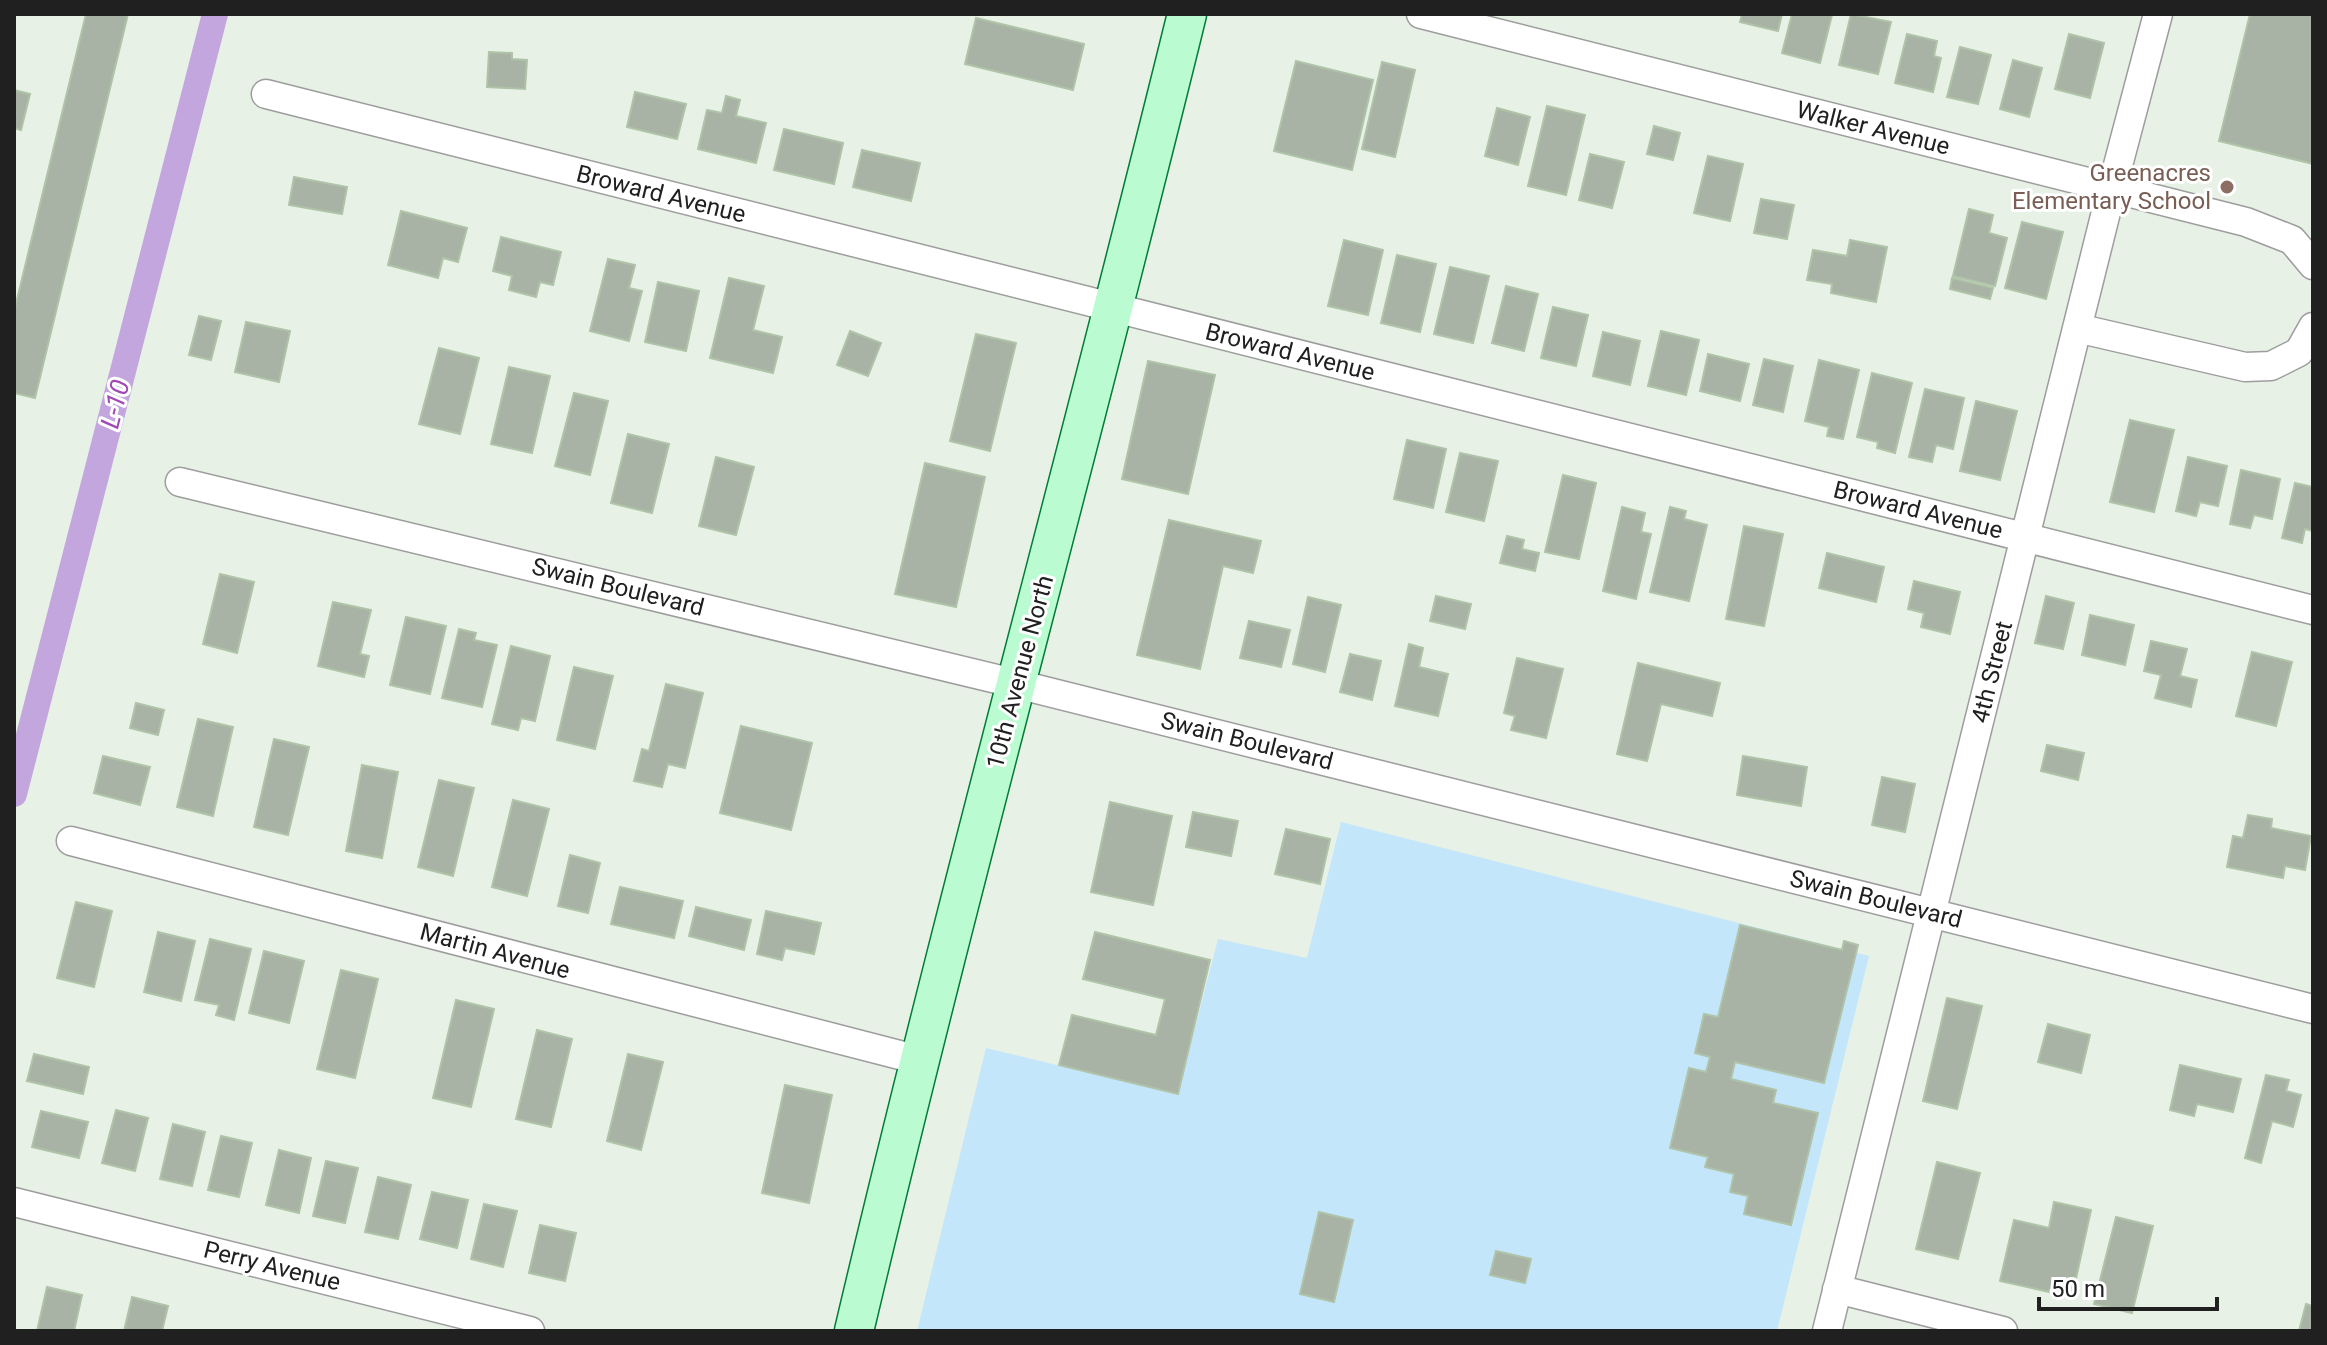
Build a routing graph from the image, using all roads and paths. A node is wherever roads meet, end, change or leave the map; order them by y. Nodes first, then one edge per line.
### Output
1 (1187, 14) edge
2 (1421, 14) edge
3 (2158, 14) edge
4 (266, 94) dead end
5 (2112, 188) junction
6 (2313, 265) edge
7 (1114, 308) junction
8 (2313, 327) edge
9 (2077, 328) junction
10 (180, 482) dead end
11 (2025, 537) junction
12 (2313, 610) edge
13 (1017, 684) junction
14 (71, 841) dead end
15 (1932, 913) junction
16 (2313, 1009) edge
17 (919, 1060) junction
18 (14, 1202) edge
19 (1837, 1289) junction
20 (530, 1331) edge
21 (854, 1331) edge
22 (1827, 1331) edge
23 (2003, 1331) edge

1 - 7 street, 10th Avenue North
2 - 5 street, Walker Avenue
3 - 5 street, 4th Street
4 - 7 street, Broward Avenue
5 - 6 street, Walker Avenue
5 - 9 street, 4th Street
7 - 11 street, Broward Avenue
7 - 13 street, 10th Avenue North
8 - 9 street
9 - 11 street, 4th Street
10 - 13 street, Swain Boulevard
11 - 12 street, Broward Avenue
11 - 15 street, 4th Street
13 - 15 street, Swain Boulevard
13 - 17 street, 10th Avenue North
14 - 17 street, Martin Avenue
15 - 16 street, Swain Boulevard
15 - 19 street, 4th Street
17 - 21 street, 10th Avenue North
18 - 20 street, Perry Avenue
19 - 22 street, 4th Street
19 - 23 street

